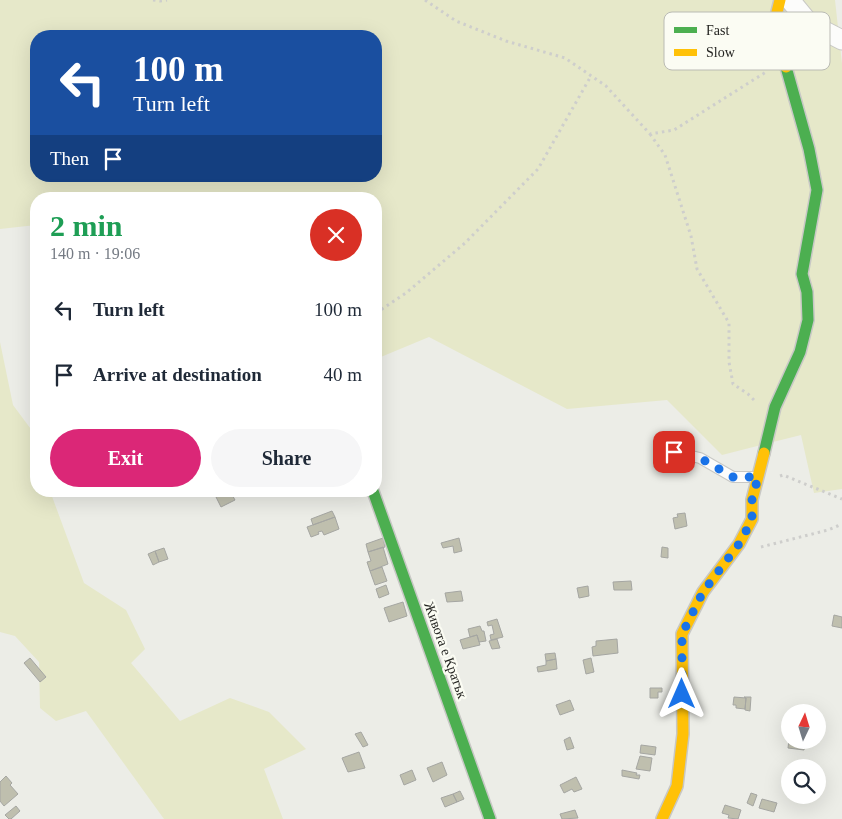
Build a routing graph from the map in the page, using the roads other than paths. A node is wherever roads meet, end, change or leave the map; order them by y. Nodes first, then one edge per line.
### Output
1 (790, 0) edge
2 (800, 12) edge
3 (830, 34) edge
4 (842, 40) edge
5 (787, 70) edge
6 (674, 452) dead end
7 (758, 477) junction
8 (376, 497) edge
9 (490, 819) edge
10 (662, 819) edge

1 - 2 street
3 - 4 street
5 - 7 street
6 - 7 lane
7 - 10 street
8 - 9 street, Живота е Кратък

